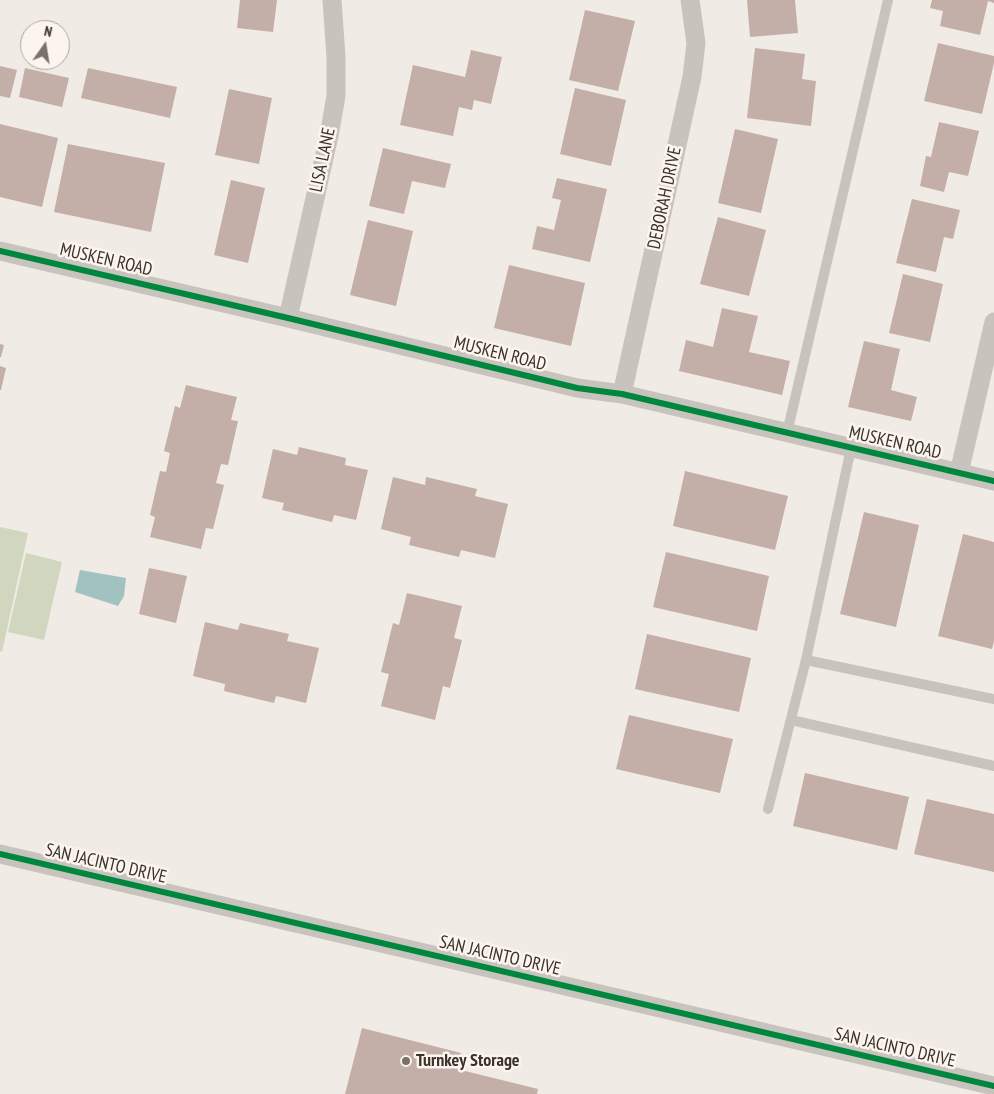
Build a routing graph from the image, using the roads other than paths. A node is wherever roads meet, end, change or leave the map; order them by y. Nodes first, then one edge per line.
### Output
1 (332, 0) edge
2 (690, 0) edge
3 (888, 0) edge
4 (0, 251) edge
5 (288, 318) junction
6 (994, 322) edge
7 (622, 394) junction
8 (787, 433) junction
9 (851, 448) junction
10 (959, 473) junction
11 (994, 481) edge
12 (806, 660) junction
13 (994, 699) edge
14 (791, 720) junction
15 (994, 766) edge
16 (768, 809) dead end
17 (0, 854) edge
18 (994, 1086) edge

1 - 5 street, LISA LANE
2 - 7 street, DEBORAH DRIVE
3 - 8 lane
4 - 5 street, MUSKEN ROAD
5 - 7 street, MUSKEN ROAD
6 - 10 street
7 - 8 street, MUSKEN ROAD
8 - 9 street, MUSKEN ROAD
9 - 10 street, MUSKEN ROAD
9 - 12 lane
10 - 11 street, MUSKEN ROAD
12 - 13 lane
12 - 14 lane
14 - 15 lane
14 - 16 lane
17 - 18 street, SAN JACINTO DRIVE

